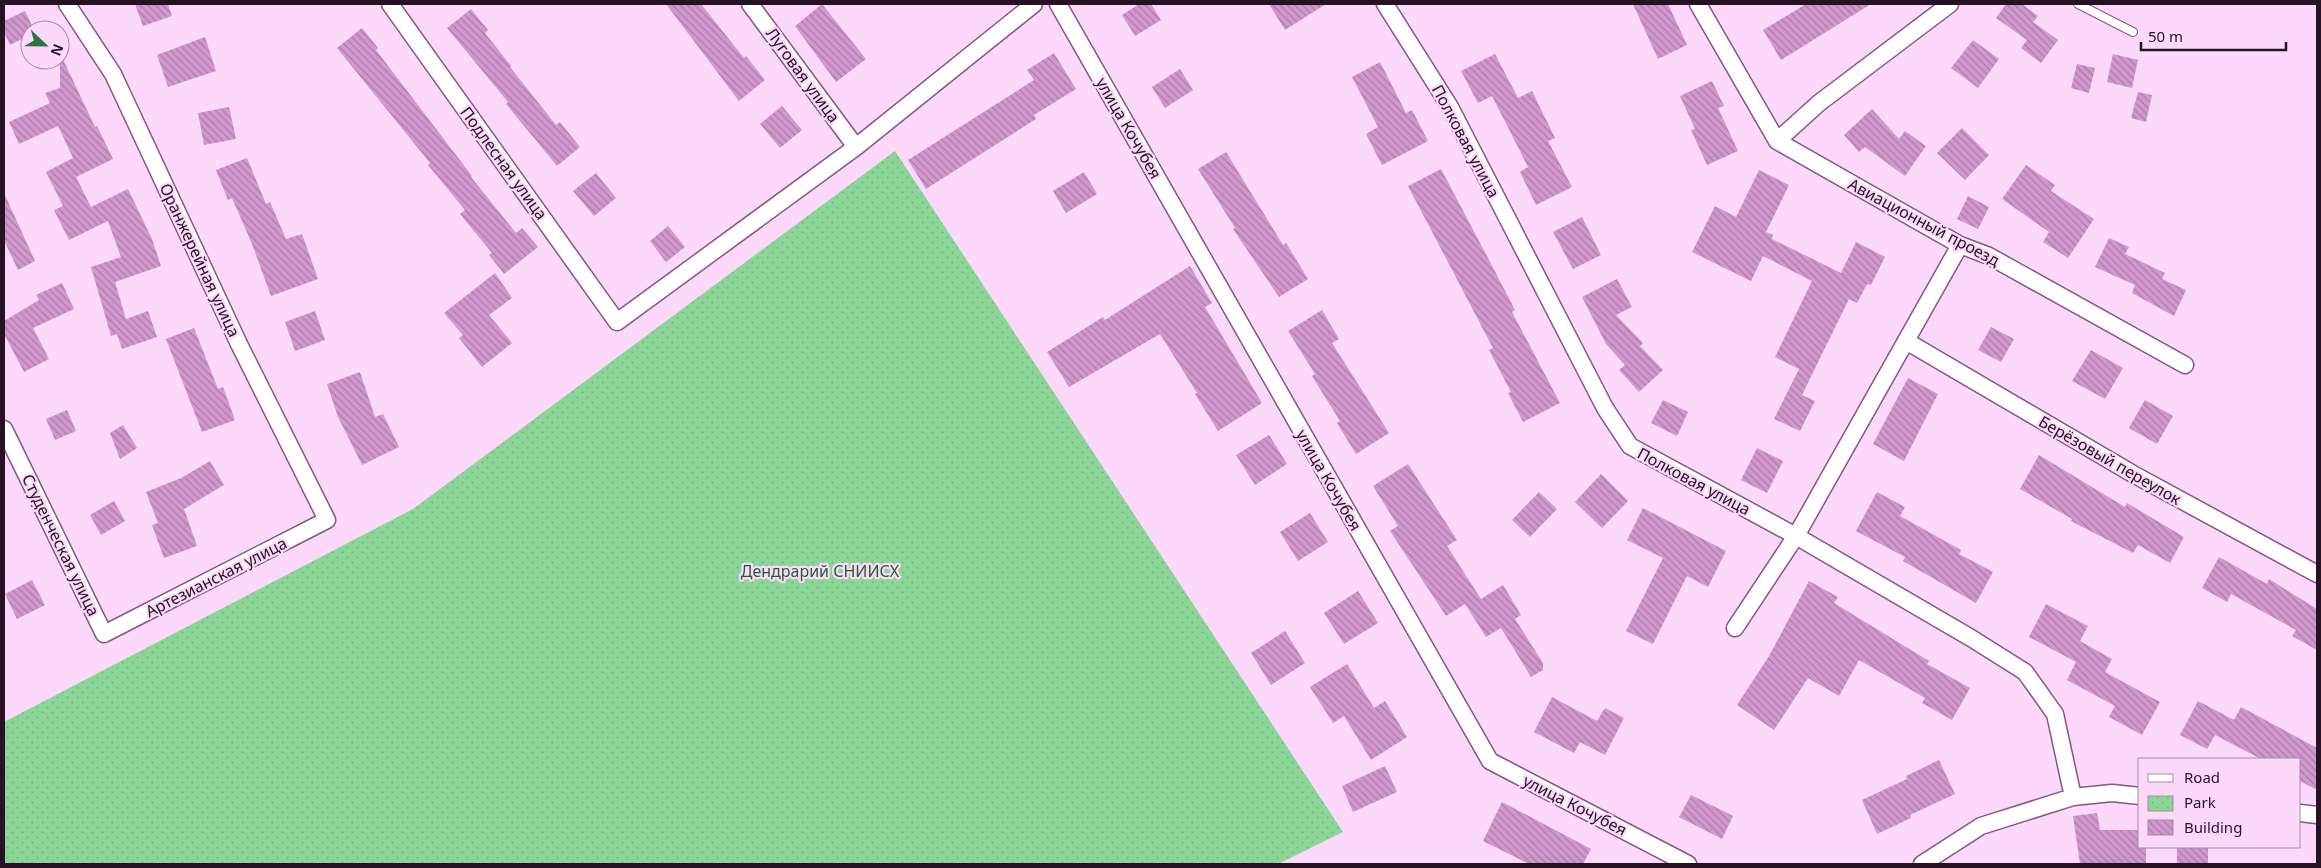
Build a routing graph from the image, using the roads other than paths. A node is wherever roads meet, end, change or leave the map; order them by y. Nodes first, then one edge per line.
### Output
1 (67, 4) edge
2 (390, 4) edge
3 (750, 4) edge
4 (1034, 4) edge
5 (1058, 4) edge
6 (1385, 4) edge
7 (1698, 4) edge
8 (1950, 4) edge
9 (2078, 4) edge
10 (2133, 32) dead end
11 (1777, 142) junction
12 (856, 147) junction
13 (1960, 245) junction
14 (1906, 341) junction
15 (2185, 365) dead end
16 (4, 429) edge
17 (327, 520) joint
18 (1796, 536) junction
19 (2317, 574) edge
20 (1735, 628) dead end
21 (104, 634) joint
22 (2138, 796) edge
23 (2073, 797) junction
24 (2301, 813) edge
25 (2317, 815) edge
26 (1688, 864) edge
27 (1922, 864) edge

1 - 17 street, Оранжерейная улица
2 - 12 street, Подлесная улица
3 - 12 street, Луговая улица
4 - 12 street
5 - 26 street, улица Кочубея
6 - 18 street, Полковая улица
7 - 11 street
8 - 11 street
9 - 10 lane
11 - 13 street, Авиационный проезд
13 - 14 street
13 - 15 street, Авиационный проезд
14 - 18 street
14 - 19 street, Берёзовый переулок
16 - 21 street, Студенческая улица
17 - 21 street, Артезианская улица
18 - 20 street
18 - 23 street, Полковая улица
22 - 23 street
23 - 27 street
24 - 25 street

